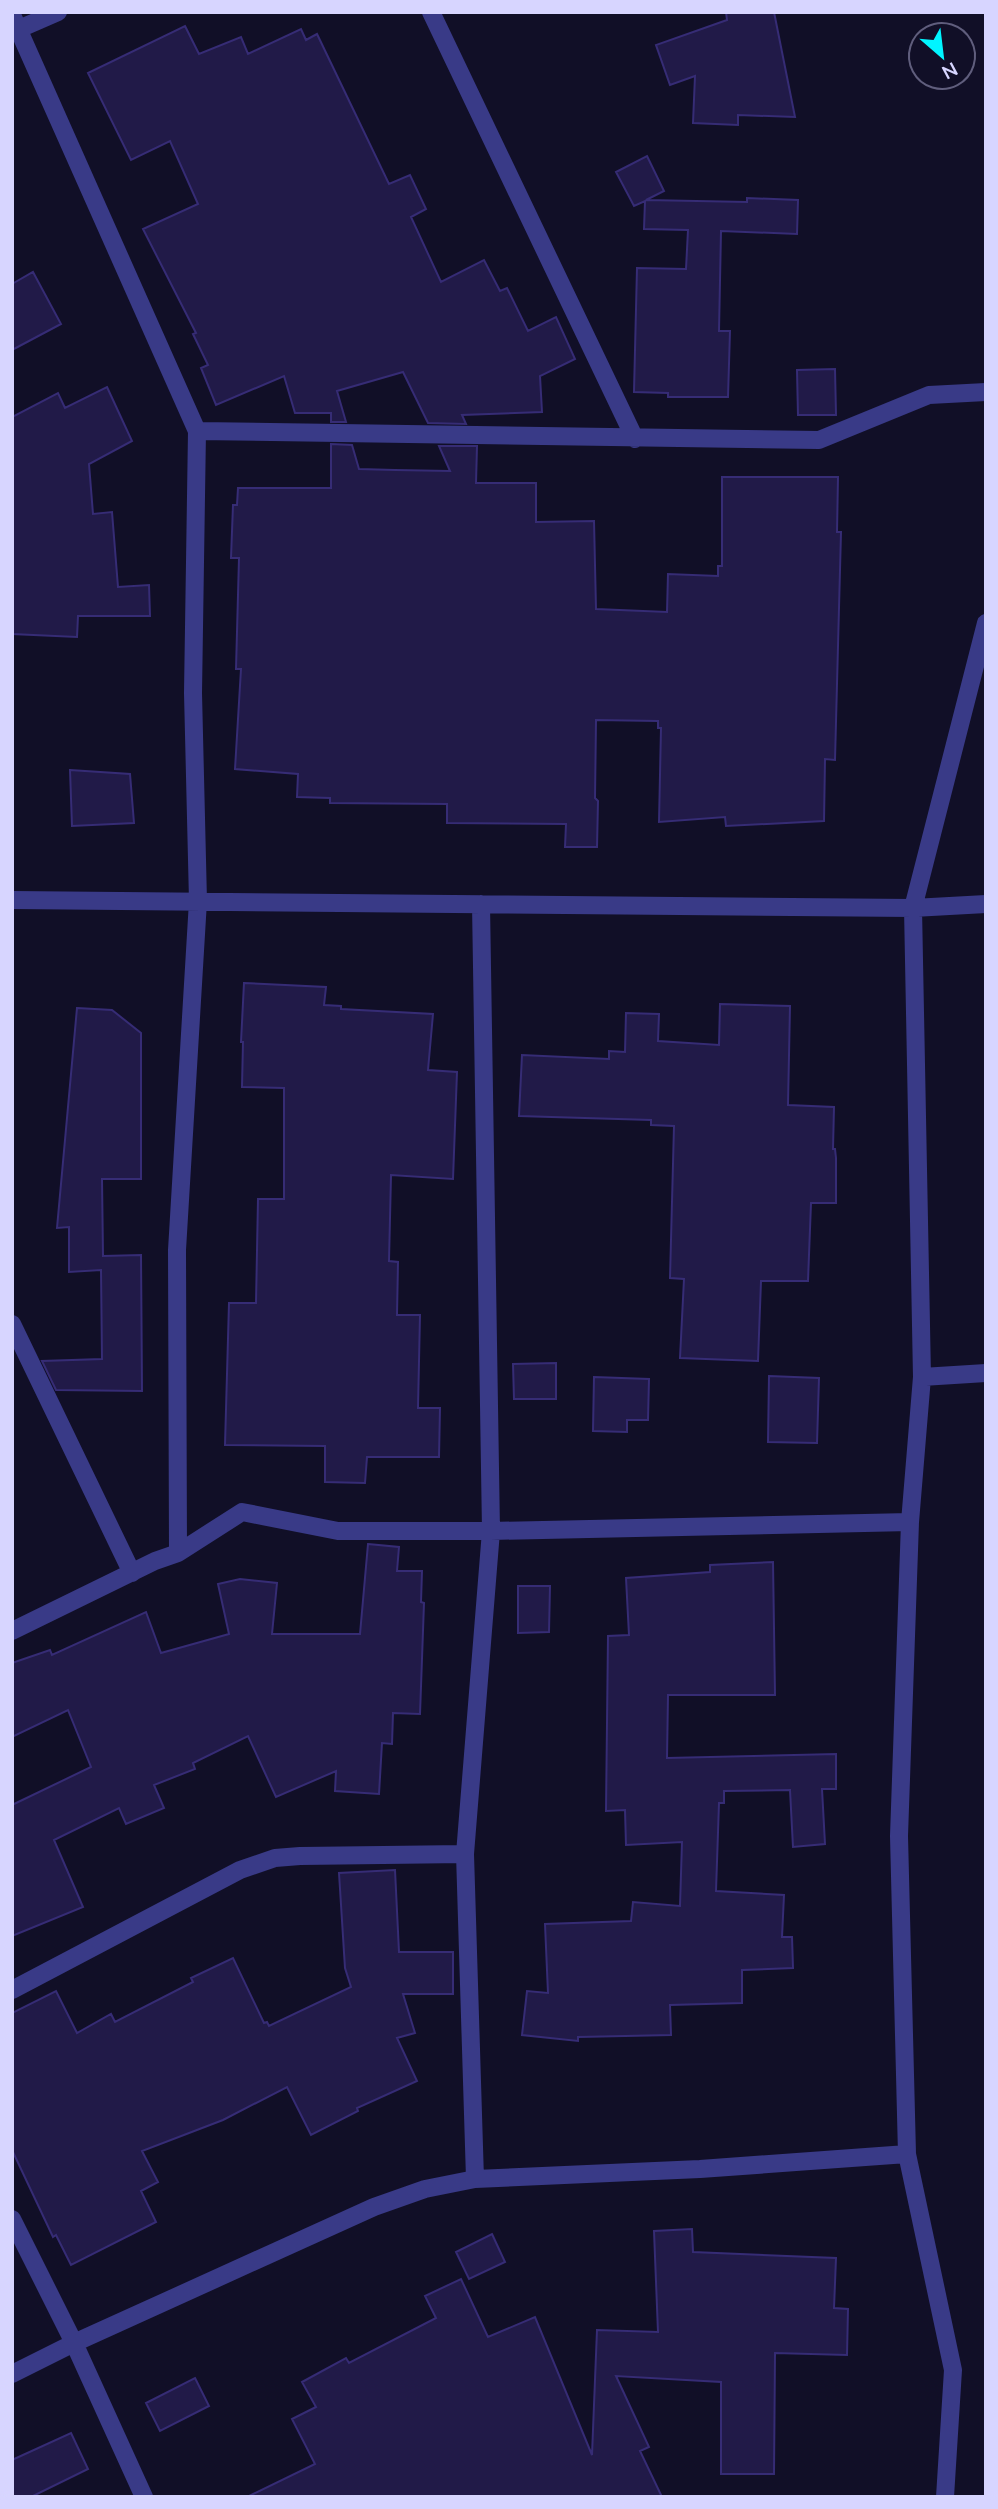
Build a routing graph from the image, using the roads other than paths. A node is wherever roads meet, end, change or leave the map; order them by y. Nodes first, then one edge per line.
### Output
1 (58, 12) edge
2 (430, 12) edge
3 (15, 25) edge
4 (986, 392) edge
5 (197, 432) junction
6 (635, 439) junction
7 (986, 623) edge
8 (12, 900) edge
9 (198, 901) junction
10 (481, 904) junction
11 (986, 904) edge
12 (913, 908) junction
13 (12, 1324) edge
14 (986, 1373) edge
15 (922, 1377) junction
16 (910, 1522) junction
17 (491, 1531) junction
18 (178, 1553) junction
19 (132, 1573) junction
20 (12, 1631) edge
21 (465, 1854) junction
22 (12, 1990) edge
23 (906, 2154) junction
24 (475, 2179) junction
25 (12, 2219) edge
26 (74, 2343) junction
27 (12, 2374) edge
28 (144, 2497) edge
29 (946, 2497) edge

1 - 3 street
2 - 6 street
3 - 5 street
4 - 6 street
5 - 6 street
5 - 9 street
7 - 12 street
8 - 9 street
9 - 10 street
9 - 18 street
10 - 12 street
10 - 17 street
11 - 12 street
12 - 15 street
13 - 19 street
14 - 15 street
15 - 16 street
16 - 17 street
16 - 23 street
17 - 18 street
17 - 21 street
18 - 19 street
19 - 20 street
21 - 22 street
21 - 24 street
23 - 24 street
23 - 29 street
24 - 26 street
25 - 26 street
26 - 27 street
26 - 28 street

